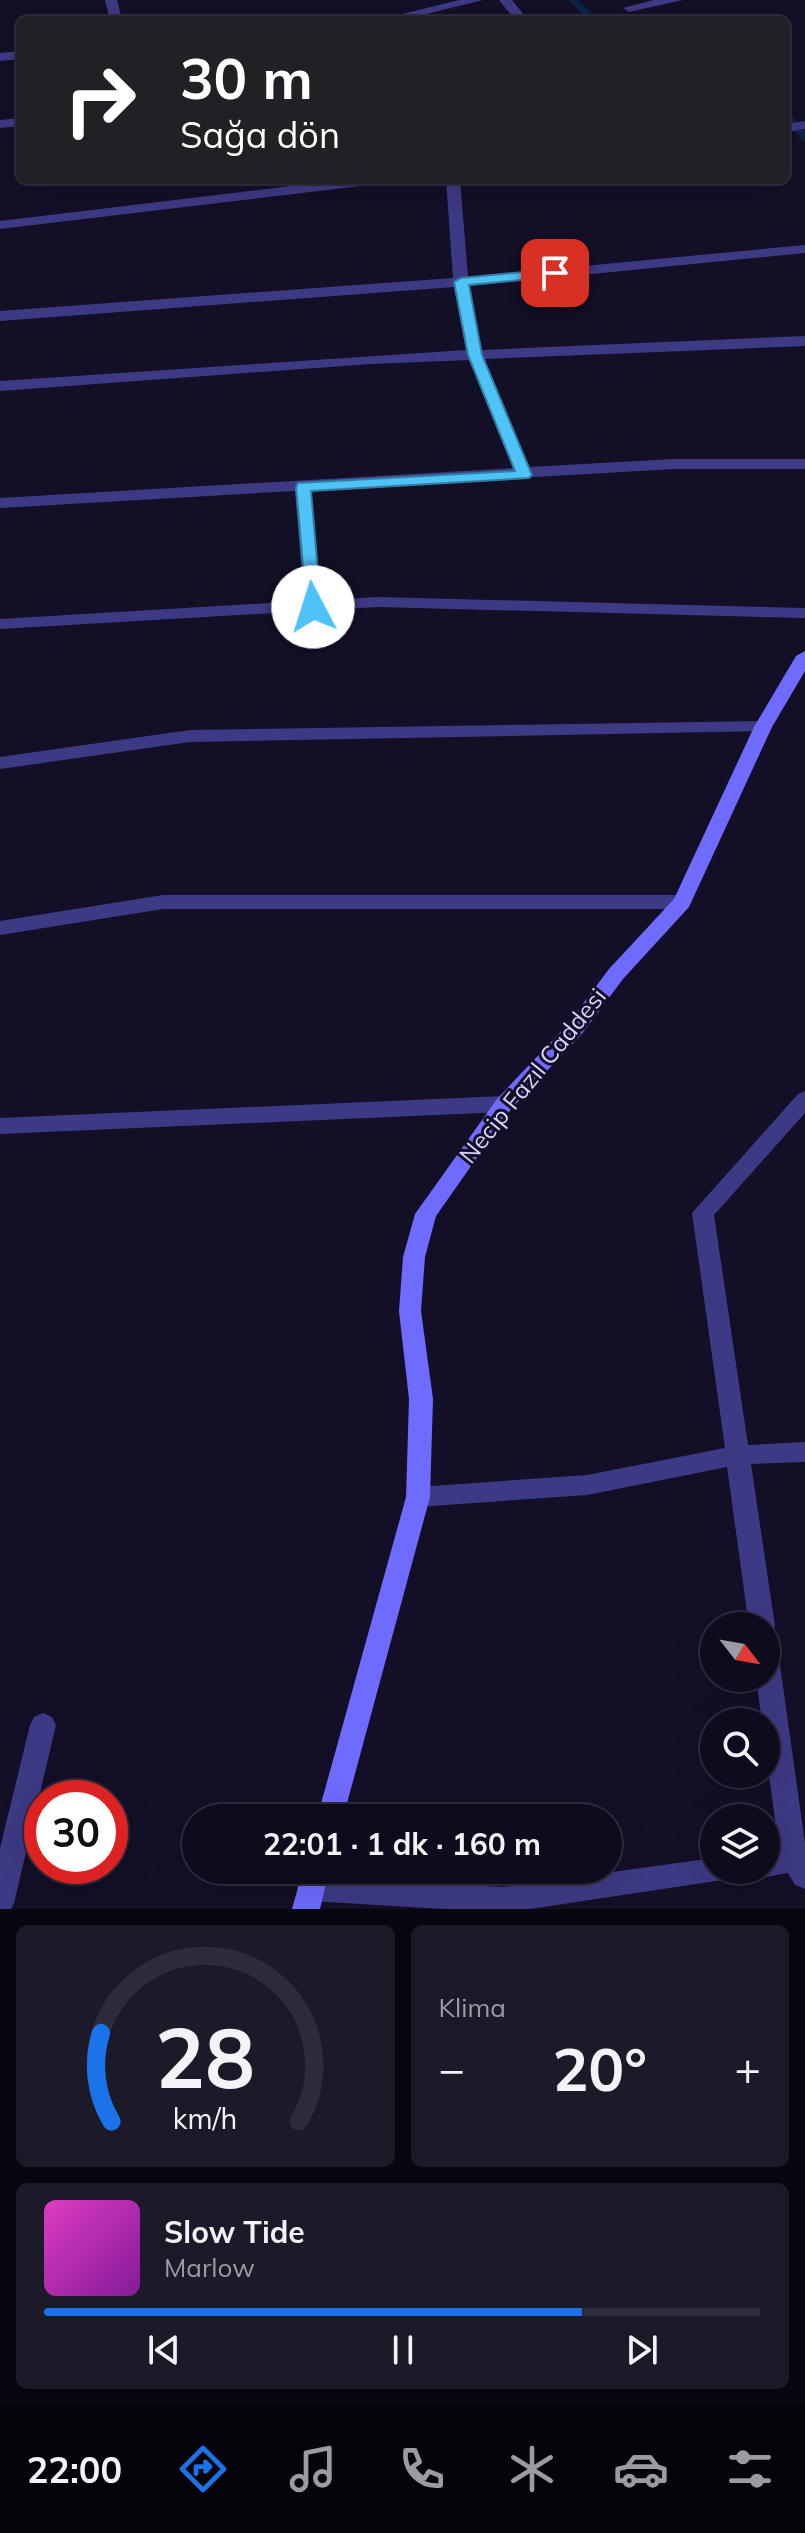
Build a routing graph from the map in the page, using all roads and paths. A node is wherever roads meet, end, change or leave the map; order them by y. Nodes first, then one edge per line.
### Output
1 (477, 0) edge
2 (505, 0) edge
3 (677, 0) edge
4 (629, 8) dead end
5 (403, 16) edge
6 (519, 16) edge
7 (242, 184) edge
8 (344, 184) edge
9 (453, 184) edge
10 (246, 196) junction
11 (0, 225) edge
12 (805, 249) edge
13 (461, 282) junction
14 (0, 316) edge
15 (805, 341) edge
16 (475, 355) junction
17 (0, 386) edge
18 (805, 464) edge
19 (524, 475) junction
20 (303, 487) junction
21 (0, 503) edge
22 (313, 607) junction
23 (805, 613) edge
24 (0, 624) edge
25 (805, 656) edge
26 (763, 727) junction
27 (0, 763) edge
28 (682, 902) junction
29 (0, 928) edge
30 (805, 1099) edge
31 (504, 1104) junction
32 (0, 1126) edge
33 (805, 1452) edge
34 (737, 1455) junction
35 (418, 1497) junction
36 (760, 1612) edge
37 (772, 1692) edge
38 (43, 1725) dead end
39 (334, 1804) edge
40 (780, 1866) edge
41 (800, 1868) edge
42 (700, 1873) edge
43 (311, 1889) edge
44 (0, 1903) edge

1 - 5 street
2 - 6 street
3 - 4 street
7 - 10 street
8 - 10 street
9 - 13 street
10 - 11 street
12 - 13 street
13 - 14 street
13 - 16 street
15 - 16 street
16 - 17 street
16 - 19 street
18 - 19 street
19 - 20 street
20 - 21 street
20 - 22 street
22 - 23 street
22 - 24 street
25 - 26 main road, Necip Fazıl Caddesi
26 - 27 street
26 - 28 main road, Necip Fazıl Caddesi
28 - 29 street
28 - 31 main road, Necip Fazıl Caddesi
30 - 34 street
31 - 32 street
31 - 35 main road, Necip Fazıl Caddesi
33 - 34 street
34 - 35 street
34 - 36 street
35 - 39 main road, Necip Fazıl Caddesi
37 - 41 street
38 - 44 street
40 - 41 street
42 - 43 street

